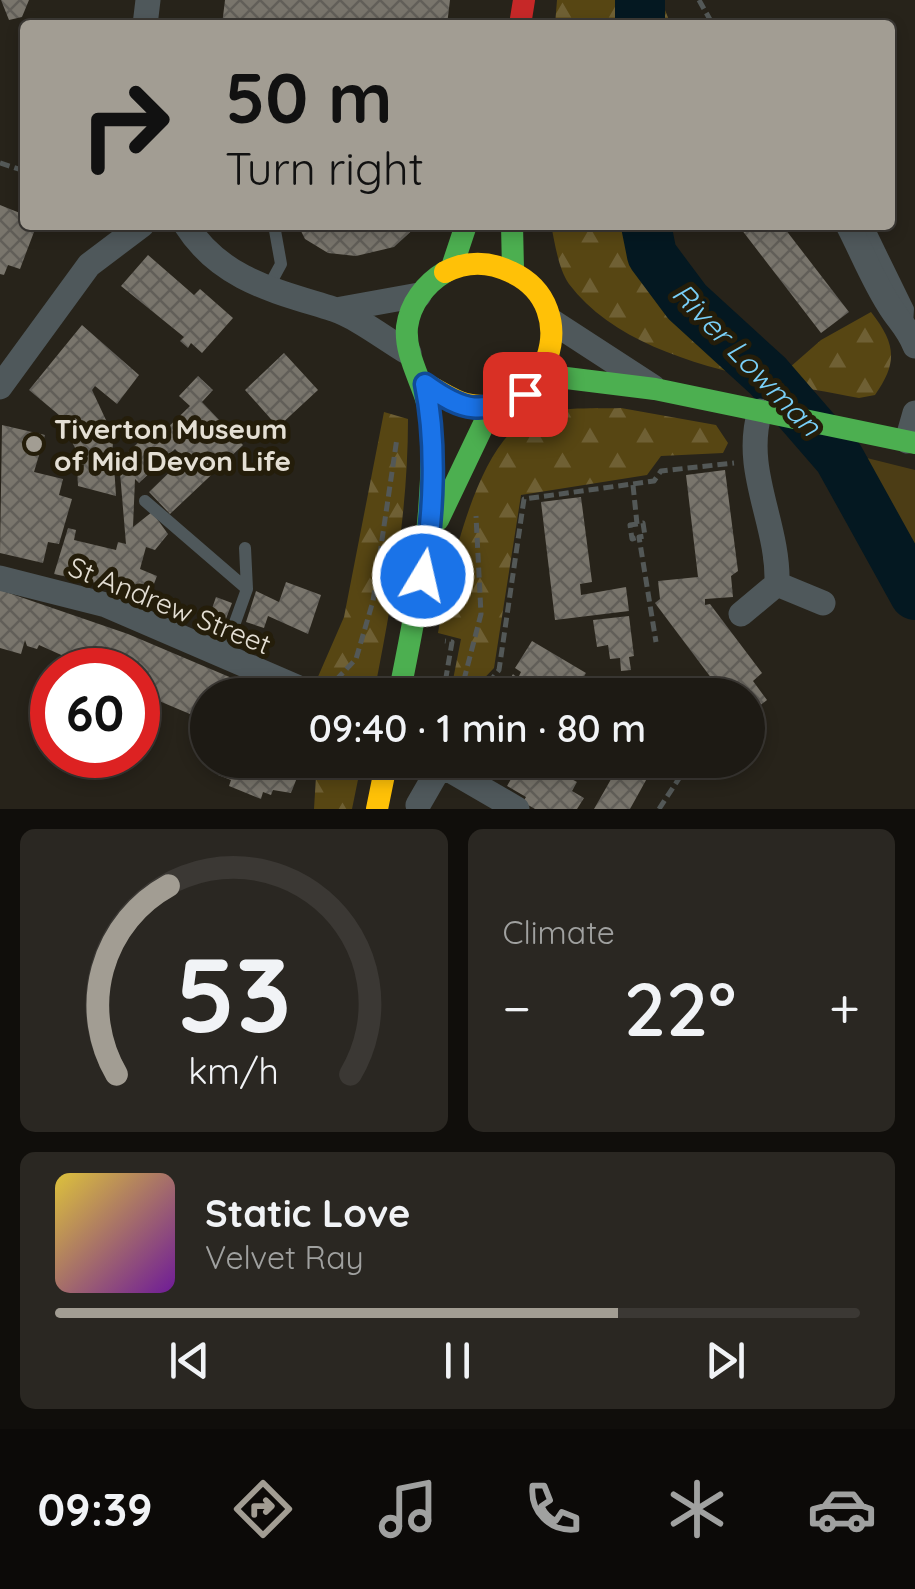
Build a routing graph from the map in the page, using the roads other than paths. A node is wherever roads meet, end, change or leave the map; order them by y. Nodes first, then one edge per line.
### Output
1 (135, 230) edge
2 (190, 230) edge
3 (275, 230) edge
4 (464, 230) edge
5 (512, 230) edge
6 (851, 230) edge
7 (869, 230) edge
8 (452, 267) junction
9 (514, 269) junction
10 (266, 290) junction
11 (418, 295) junction
12 (336, 310) junction
13 (553, 322) junction
14 (911, 335) edge
15 (409, 353) junction
16 (542, 375) junction
17 (425, 384) junction
18 (0, 386) edge
19 (655, 389) junction
20 (490, 410) junction
21 (915, 413) edge
22 (772, 414) junction
23 (911, 442) edge
24 (145, 501) dead end
25 (430, 537) junction
26 (246, 548) dead end
27 (0, 578) edge
28 (777, 584) junction
29 (246, 589) junction
30 (822, 603) dead end
31 (742, 614) dead end
32 (223, 656) junction
33 (293, 678) edge
34 (402, 678) edge
35 (383, 778) edge
36 (433, 778) edge
37 (466, 778) edge
38 (418, 805) dead end
39 (377, 809) edge
40 (517, 809) edge

1 - 18 street
2 - 10 street
3 - 10 lane
4 - 8 main road
5 - 9 main road
6 - 14 street
7 - 14 lane
8 - 9 main road
8 - 11 main road
9 - 13 main road
10 - 12 street
11 - 12 street
11 - 15 main road
12 - 15 street
13 - 16 main road
13 - 19 street
15 - 17 main road
16 - 19 main road
16 - 20 main road
17 - 20 main road
17 - 25 main road
19 - 22 main road
20 - 25 main road
21 - 23 street
22 - 23 main road
22 - 28 street
24 - 29 lane
25 - 34 main road
26 - 29 lane
27 - 32 street, St Andrew Street
28 - 30 street
28 - 31 street
29 - 32 lane
32 - 33 street, St Andrew Street
35 - 39 main road
36 - 38 street
37 - 40 street

